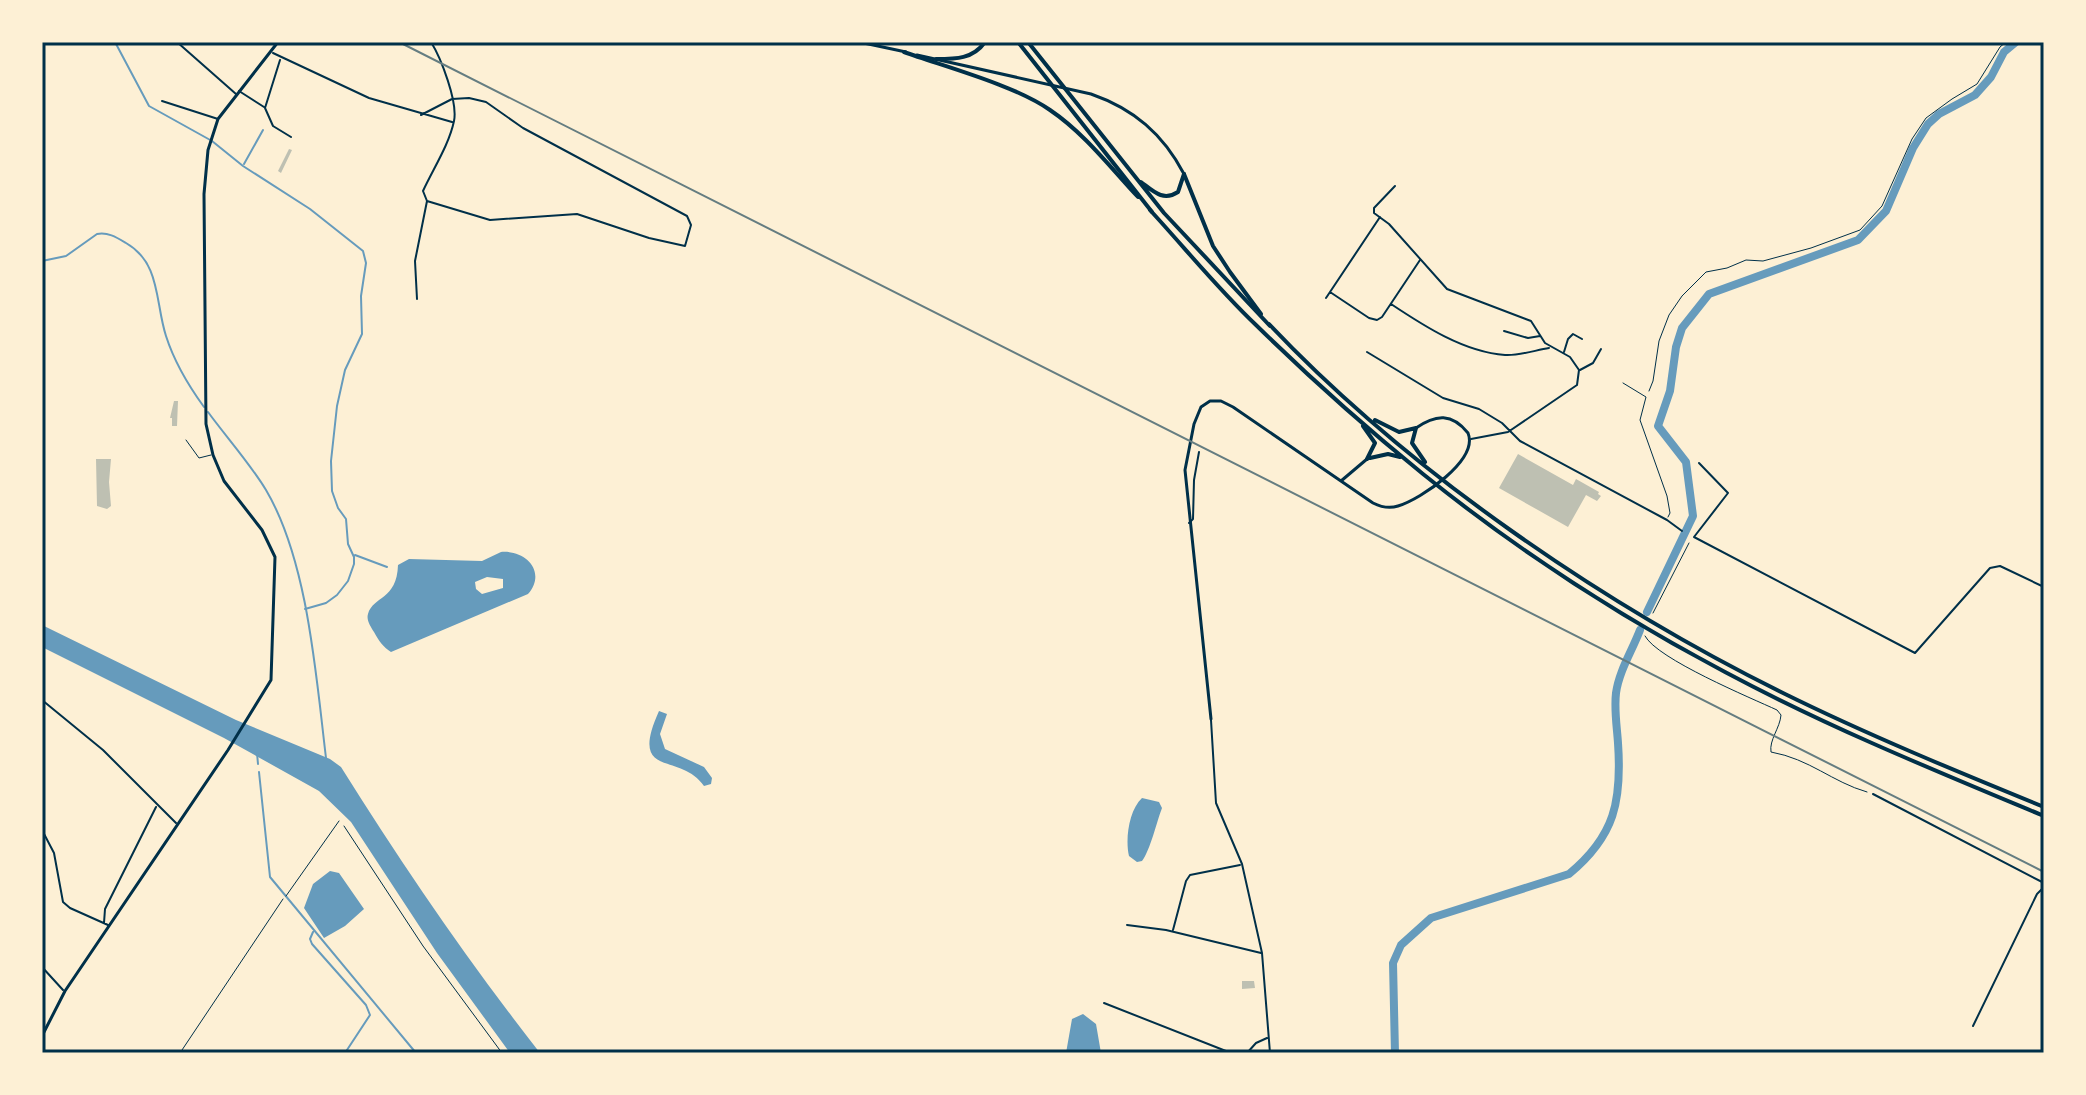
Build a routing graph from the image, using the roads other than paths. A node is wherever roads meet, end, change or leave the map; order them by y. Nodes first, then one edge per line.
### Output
1 (177, 42) edge
2 (278, 42) edge
3 (431, 42) edge
4 (859, 42) edge
5 (985, 42) edge
6 (1018, 42) edge
7 (1028, 42) edge
8 (270, 51) junction
9 (904, 52) junction
10 (281, 58) junction
11 (936, 59) junction
12 (238, 92) junction
13 (452, 99) junction
14 (162, 101) dead end
15 (265, 108) junction
16 (421, 115) junction
17 (218, 119) junction
18 (454, 122) junction
19 (291, 137) dead end
20 (1184, 174) junction
21 (1133, 176) junction
22 (1395, 186) dead end
23 (427, 201) junction
24 (1152, 212) junction
25 (1380, 217) junction
26 (1421, 259) junction
27 (1330, 292) junction
28 (1326, 298) dead end
29 (417, 299) dead end
30 (1391, 304) junction
31 (1270, 326) junction
32 (1504, 331) dead end
33 (1540, 336) junction
34 (1582, 339) dead end
35 (1550, 348) junction
36 (1601, 349) dead end
37 (1367, 352) dead end
38 (1563, 353) junction
39 (1580, 370) junction
40 (1623, 383) dead end
41 (1354, 415) junction
42 (1366, 415) junction
43 (1416, 428) junction
44 (1508, 432) junction
45 (1471, 439) junction
46 (186, 440) dead end
47 (1199, 452) dead end
48 (213, 455) junction
49 (1367, 459) junction
50 (1406, 459) junction
51 (1699, 463) dead end
52 (1432, 470) junction
53 (1341, 481) junction
54 (1667, 520) junction
55 (1189, 523) junction
56 (1682, 531) dead end
57 (2044, 587) edge
58 (43, 702) edge
59 (1211, 719) joint
60 (1873, 794) road end
61 (156, 806) junction
62 (2044, 807) edge
63 (2044, 816) edge
64 (339, 821) road end
65 (177, 824) junction
66 (42, 830) edge
67 (1242, 864) junction
68 (2044, 885) edge
69 (286, 896) dead end
70 (283, 899) dead end
71 (106, 924) junction
72 (1127, 925) dead end
73 (1173, 932) junction
74 (1262, 953) junction
75 (42, 967) edge
76 (65, 991) junction
77 (1104, 1003) dead end
78 (1973, 1026) dead end
79 (42, 1036) edge
80 (1268, 1038) junction
81 (1223, 1052) edge
82 (180, 1053) edge
83 (1231, 1053) edge
84 (1247, 1053) edge
85 (1270, 1053) edge

1 - 12 street
2 - 8 street
3 - 13 street
4 - 9 street
5 - 11 highway
6 - 24 highway
7 - 21 highway
8 - 10 street
8 - 12 street
9 - 11 street
9 - 24 highway
10 - 15 street
10 - 16 street
11 - 20 street
12 - 15 street
12 - 17 street
13 - 16 street
13 - 18 street
13 - 23 street
14 - 17 street
15 - 19 street
16 - 18 street
17 - 48 street
18 - 23 street
20 - 21 highway
20 - 31 highway
21 - 31 highway
22 - 25 street
23 - 29 street
24 - 41 highway
25 - 26 street
25 - 27 street
26 - 30 street
26 - 33 street
27 - 28 street
27 - 30 street
30 - 35 street
31 - 42 highway
32 - 33 street
33 - 35 street
34 - 38 street
35 - 38 street
36 - 39 street
37 - 44 street
38 - 39 street
39 - 44 street
40 - 54 lane
41 - 49 highway
41 - 50 highway
42 - 43 highway
42 - 52 highway
43 - 45 street
43 - 52 highway
44 - 45 street
44 - 54 street
45 - 53 street
46 - 48 lane
47 - 55 street
48 - 65 street
49 - 50 highway
49 - 53 street
50 - 63 highway
51 - 57 street
52 - 62 highway
53 - 55 street
54 - 56 street
55 - 59 street
58 - 61 street
59 - 67 street
60 - 68 street
61 - 65 street
61 - 71 street
64 - 69 lane
65 - 71 street
66 - 71 street
67 - 73 street
67 - 74 street
68 - 78 street
70 - 82 lane
71 - 76 street
72 - 73 street
73 - 74 street
74 - 80 street
75 - 76 street
76 - 79 street
77 - 81 street
80 - 84 street
80 - 85 street
81 - 83 street

